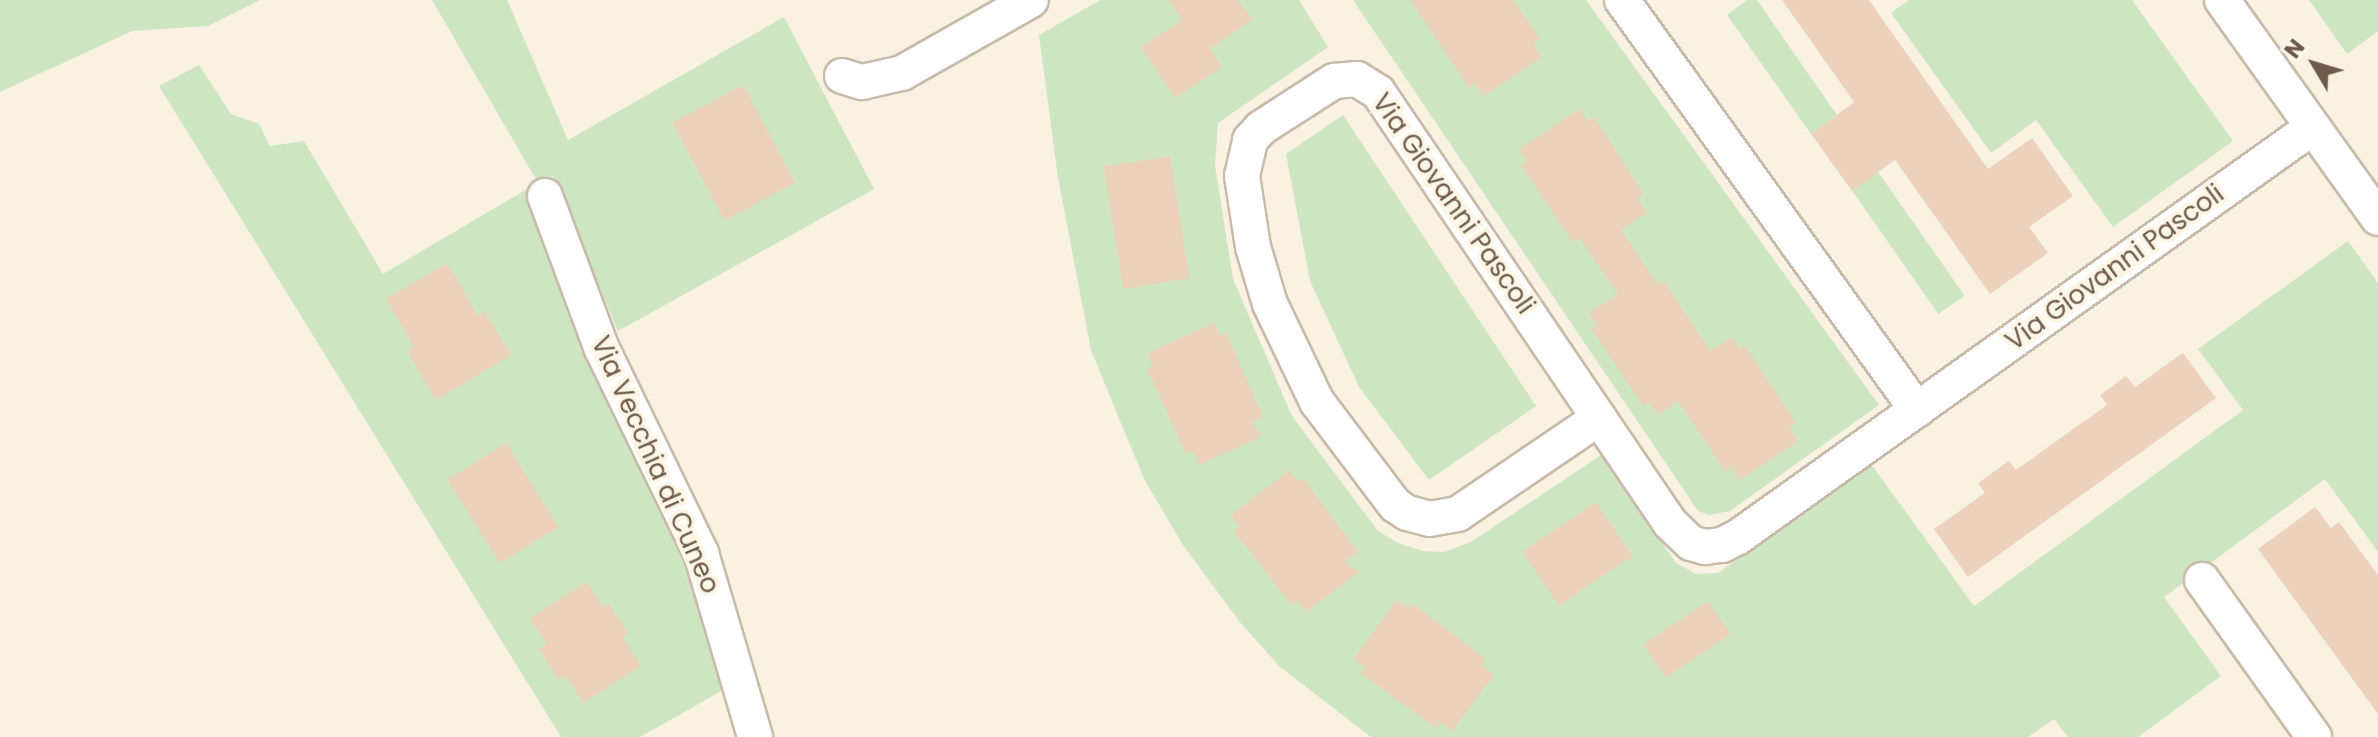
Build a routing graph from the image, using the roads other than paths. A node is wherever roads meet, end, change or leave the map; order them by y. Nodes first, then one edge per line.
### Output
1 (1031, 0) edge
2 (1622, 0) edge
3 (2222, 0) edge
4 (842, 76) dead end
5 (2313, 127) junction
6 (545, 196) dead end
7 (2378, 218) edge
8 (1917, 410) junction
9 (1599, 418) junction
10 (2202, 580) dead end
11 (755, 737) edge
12 (2314, 737) edge

1 - 4 street
2 - 8 street
3 - 5 street
5 - 7 street
5 - 8 street, Via Giovanni Pascoli
6 - 11 street, Via Vecchia di Cuneo
8 - 9 street, Via Giovanni Pascoli
9 - 9 street, Via Giovanni Pascoli
10 - 12 street

